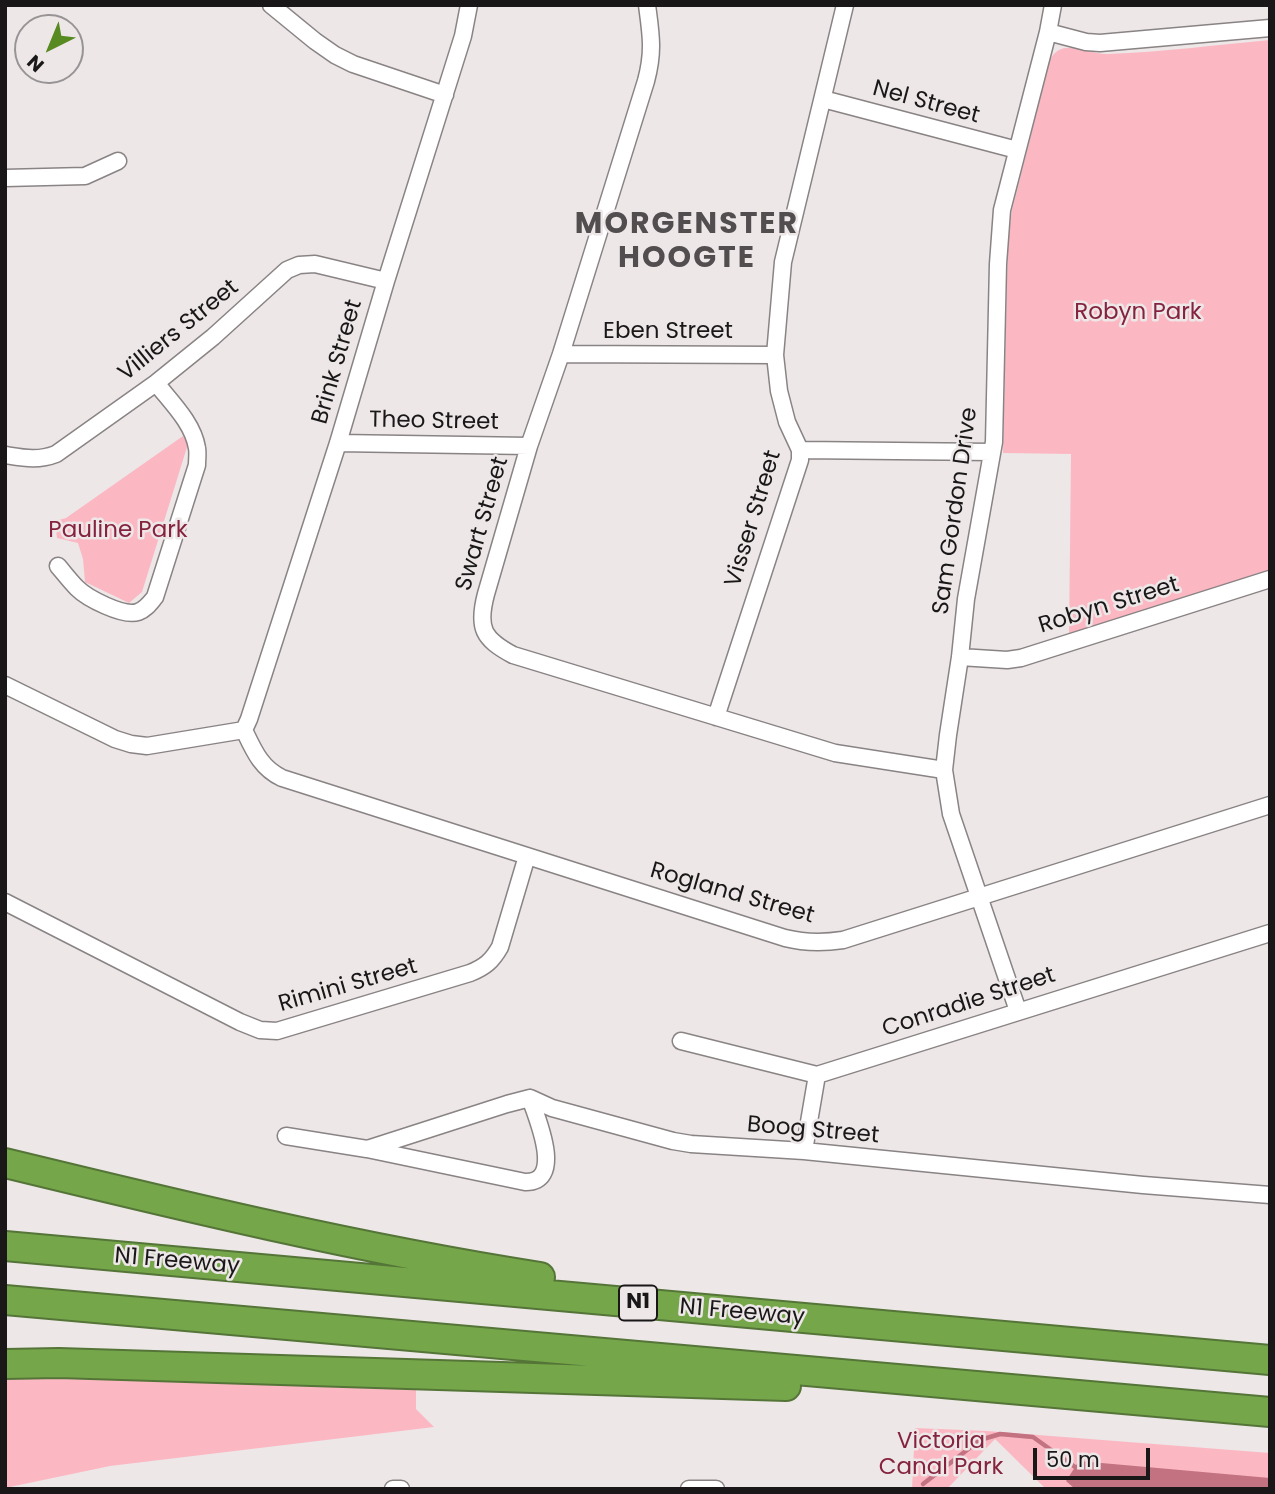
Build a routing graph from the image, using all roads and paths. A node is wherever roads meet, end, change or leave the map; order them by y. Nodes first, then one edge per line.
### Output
1 (271, 5) edge
2 (469, 5) edge
3 (647, 5) edge
4 (845, 5) edge
5 (1054, 5) edge
6 (1270, 29) edge
7 (1048, 32) junction
8 (445, 95) junction
9 (823, 99) junction
10 (1017, 150) junction
11 (118, 161) dead end
12 (5, 178) edge
13 (386, 281) junction
14 (561, 354) junction
15 (775, 355) junction
16 (156, 383) junction
17 (338, 443) junction
18 (529, 446) junction
19 (800, 450) junction
20 (992, 453) junction
21 (5, 455) edge
22 (58, 566) dead end
23 (1270, 579) edge
24 (960, 657) junction
25 (5, 685) edge
26 (716, 717) junction
27 (244, 730) junction
28 (944, 771) junction
29 (1270, 805) edge
30 (527, 856) junction
31 (980, 897) junction
32 (5, 902) edge
33 (1270, 933) edge
34 (1018, 1011) junction
35 (681, 1041) dead end
36 (817, 1075) junction
37 (530, 1098) junction
38 (286, 1136) dead end
39 (367, 1149) junction
40 (804, 1151) junction
41 (5, 1163) edge
42 (1270, 1195) edge
43 (5, 1246) edge
44 (5, 1300) edge
45 (908, 1328) junction
46 (1270, 1360) edge
47 (5, 1364) edge
48 (1000, 1387) junction
49 (1270, 1412) edge
50 (393, 1489) edge
51 (401, 1489) edge
52 (689, 1489) edge
53 (716, 1489) edge

1 - 8 street
2 - 8 street, Brink Street
3 - 14 street, Swart Street
4 - 9 street, Visser Street
5 - 7 street, Sam Gordon Drive
6 - 7 street
7 - 10 street, Sam Gordon Drive
8 - 13 street, Brink Street
9 - 10 street, Nel Street
9 - 15 street, Visser Street
10 - 20 street, Sam Gordon Drive
11 - 12 street
13 - 16 street, Villiers Street
13 - 17 street, Brink Street
14 - 15 street, Eben Street
14 - 18 street, Swart Street
15 - 19 street, Visser Street
16 - 21 street, Villiers Street
16 - 22 street
17 - 18 street, Theo Street
17 - 27 street, Brink Street
18 - 26 street, Swart Street
19 - 20 street
19 - 26 street, Visser Street
20 - 24 street, Sam Gordon Drive
23 - 24 street, Robyn Street
24 - 28 street, Sam Gordon Drive
25 - 27 street
26 - 28 street, Swart Street
27 - 30 street, Rogland Street
28 - 31 street, Sam Gordon Drive
29 - 31 street, Rogland Street
30 - 31 street, Rogland Street
30 - 32 street, Rimini Street
31 - 34 street, Sam Gordon Drive
33 - 34 street, Conradie Street
34 - 36 street, Conradie Street
35 - 36 street
36 - 40 street
37 - 39 street
37 - 39 street
37 - 40 street, Boog Street
38 - 39 street
40 - 42 street, Boog Street
41 - 45 highway
43 - 45 highway, N1 Freeway / N1
44 - 48 highway, N1
45 - 46 highway, N1 Freeway / N1
47 - 48 highway
48 - 49 highway, N1
50 - 51 street
52 - 53 street

